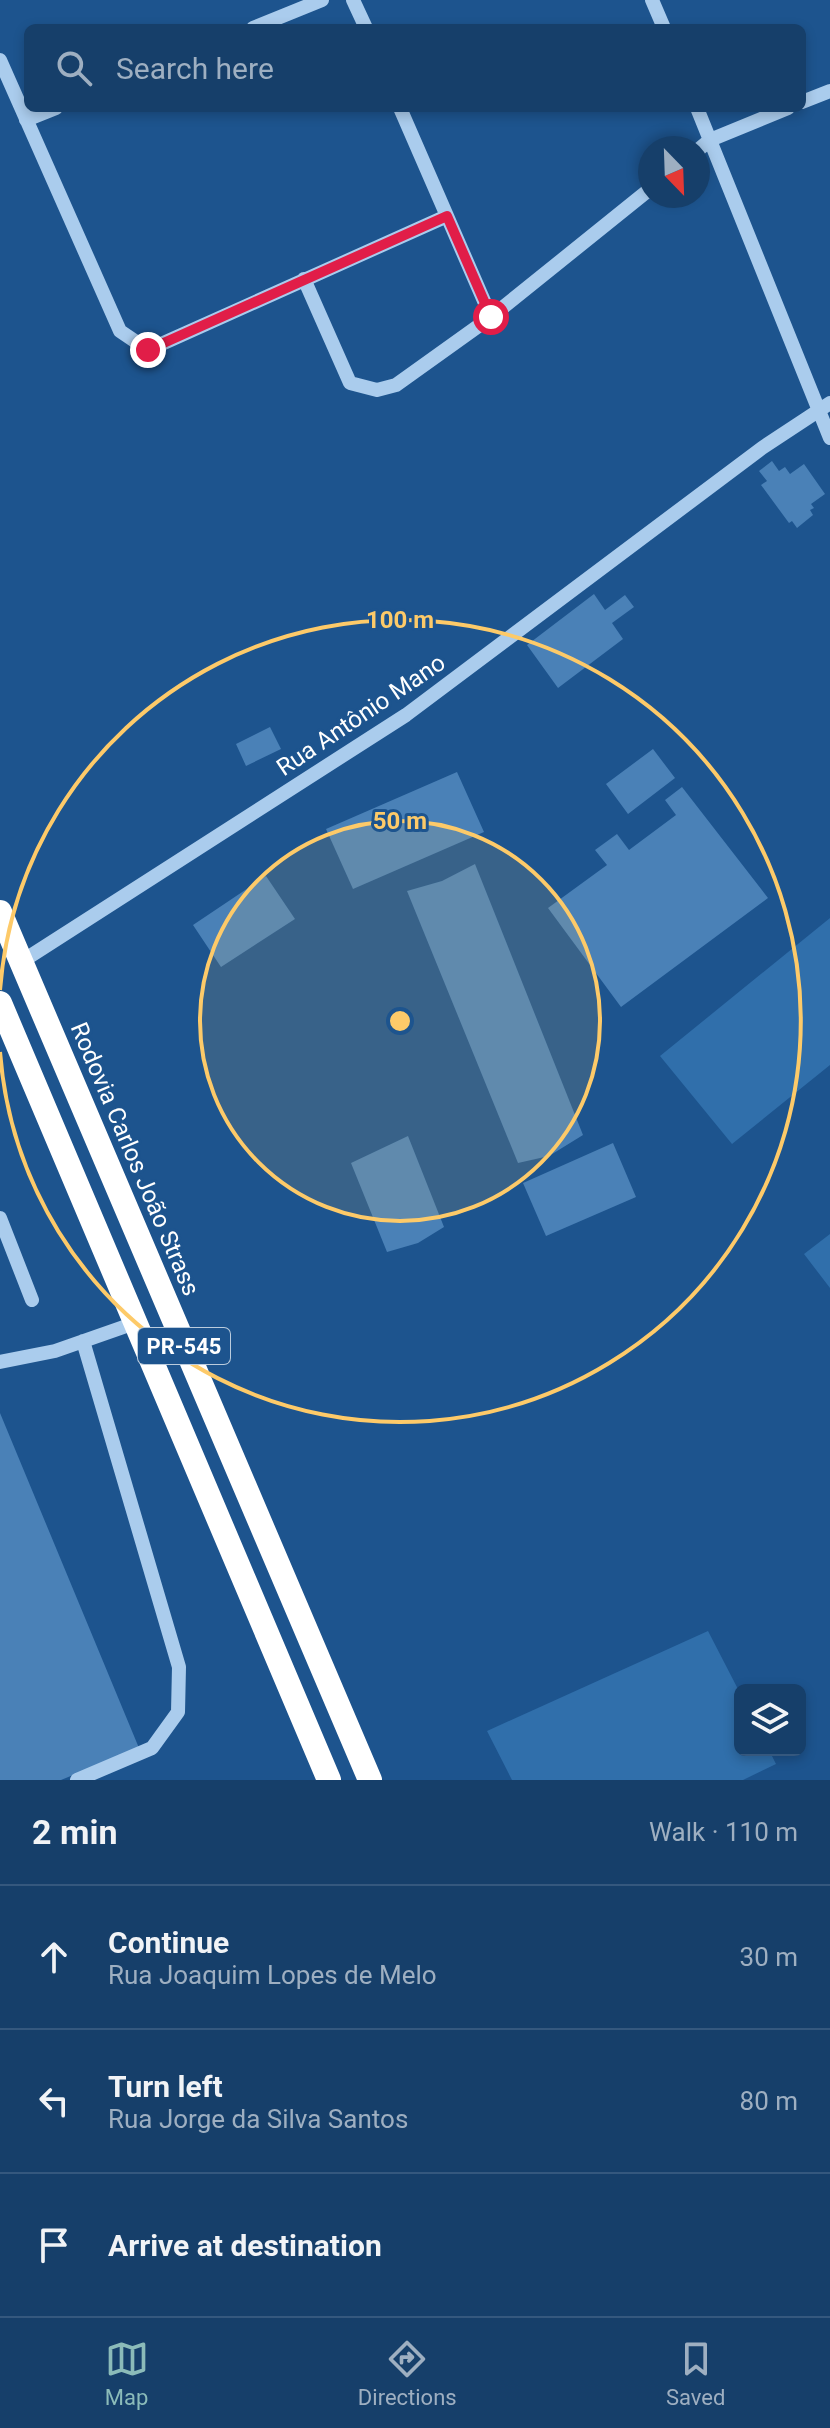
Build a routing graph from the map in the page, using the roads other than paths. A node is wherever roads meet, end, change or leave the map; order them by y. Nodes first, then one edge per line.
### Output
1 (322, 0) edge
2 (353, 0) edge
3 (652, 0) edge
4 (263, 24) edge
5 (364, 24) edge
6 (662, 24) edge
7 (0, 60) edge
8 (830, 91) edge
9 (806, 100) edge
10 (46, 112) edge
11 (402, 112) edge
12 (699, 112) edge
13 (778, 112) edge
14 (26, 120) junction
15 (708, 136) edge
16 (710, 140) joint
17 (638, 199) edge
18 (447, 216) junction
19 (304, 279) junction
20 (491, 317) junction
21 (824, 407) edge
22 (830, 438) edge
23 (0, 912) edge
24 (21, 962) junction
25 (0, 1003) edge
26 (0, 1218) edge
27 (32, 1300) dead end
28 (135, 1323) junction
29 (83, 1341) junction
30 (0, 1362) edge
31 (325, 1779) edge
32 (77, 1780) edge
33 (370, 1780) edge

1 - 4 street
2 - 5 street
3 - 6 street
7 - 14 street
8 - 9 street
10 - 14 street
11 - 18 street
12 - 15 street
13 - 16 street
14 - 19 street
16 - 21 street
17 - 20 street
18 - 19 street
18 - 20 street
19 - 20 street
21 - 22 street
21 - 24 street, Rua Antônio Mano
23 - 24 highway, Rodovia Carlos João Strass / PR-545
24 - 33 highway, Rodovia Carlos João Strass / PR-545
25 - 28 highway, PR-545
26 - 27 street
28 - 29 street
28 - 31 highway, PR-545
29 - 30 street
29 - 32 street

